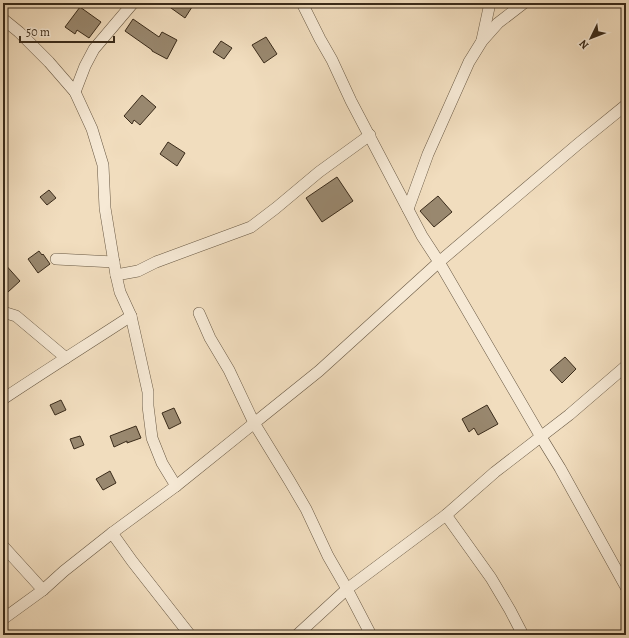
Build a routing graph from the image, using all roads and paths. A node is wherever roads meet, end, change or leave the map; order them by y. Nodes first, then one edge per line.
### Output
1 (133, 3) edge
2 (302, 3) edge
3 (490, 3) edge
4 (524, 3) edge
5 (3, 19) edge
6 (482, 42) junction
7 (75, 92) junction
8 (626, 105) edge
9 (370, 136) junction
10 (408, 209) junction
11 (56, 259) dead end
12 (114, 262) junction
13 (440, 262) junction
14 (116, 275) junction
15 (3, 312) edge
16 (199, 313) dead end
17 (131, 316) junction
18 (66, 358) junction
19 (626, 366) edge
20 (3, 399) edge
21 (254, 423) junction
22 (541, 437) junction
23 (176, 486) junction
24 (446, 515) junction
25 (112, 533) junction
26 (3, 546) edge
27 (626, 587) edge
28 (347, 589) junction
29 (43, 590) junction
30 (3, 619) edge
31 (190, 635) edge
32 (297, 635) edge
33 (371, 635) edge
34 (523, 635) edge

1 - 7 street
2 - 9 street
3 - 6 street
4 - 6 street
5 - 7 street
6 - 10 street
7 - 12 street
8 - 13 street
9 - 10 street
9 - 14 street
10 - 13 street
11 - 12 street
12 - 14 street
13 - 21 street
13 - 22 street
14 - 17 street
15 - 18 street
16 - 21 street
17 - 18 street
17 - 23 street
18 - 20 street
19 - 22 street
21 - 23 street
21 - 28 street
22 - 24 street
22 - 27 street
23 - 25 street
24 - 28 street
24 - 34 street
25 - 29 street
25 - 31 street
26 - 29 street
28 - 32 street
28 - 33 street
29 - 30 street

